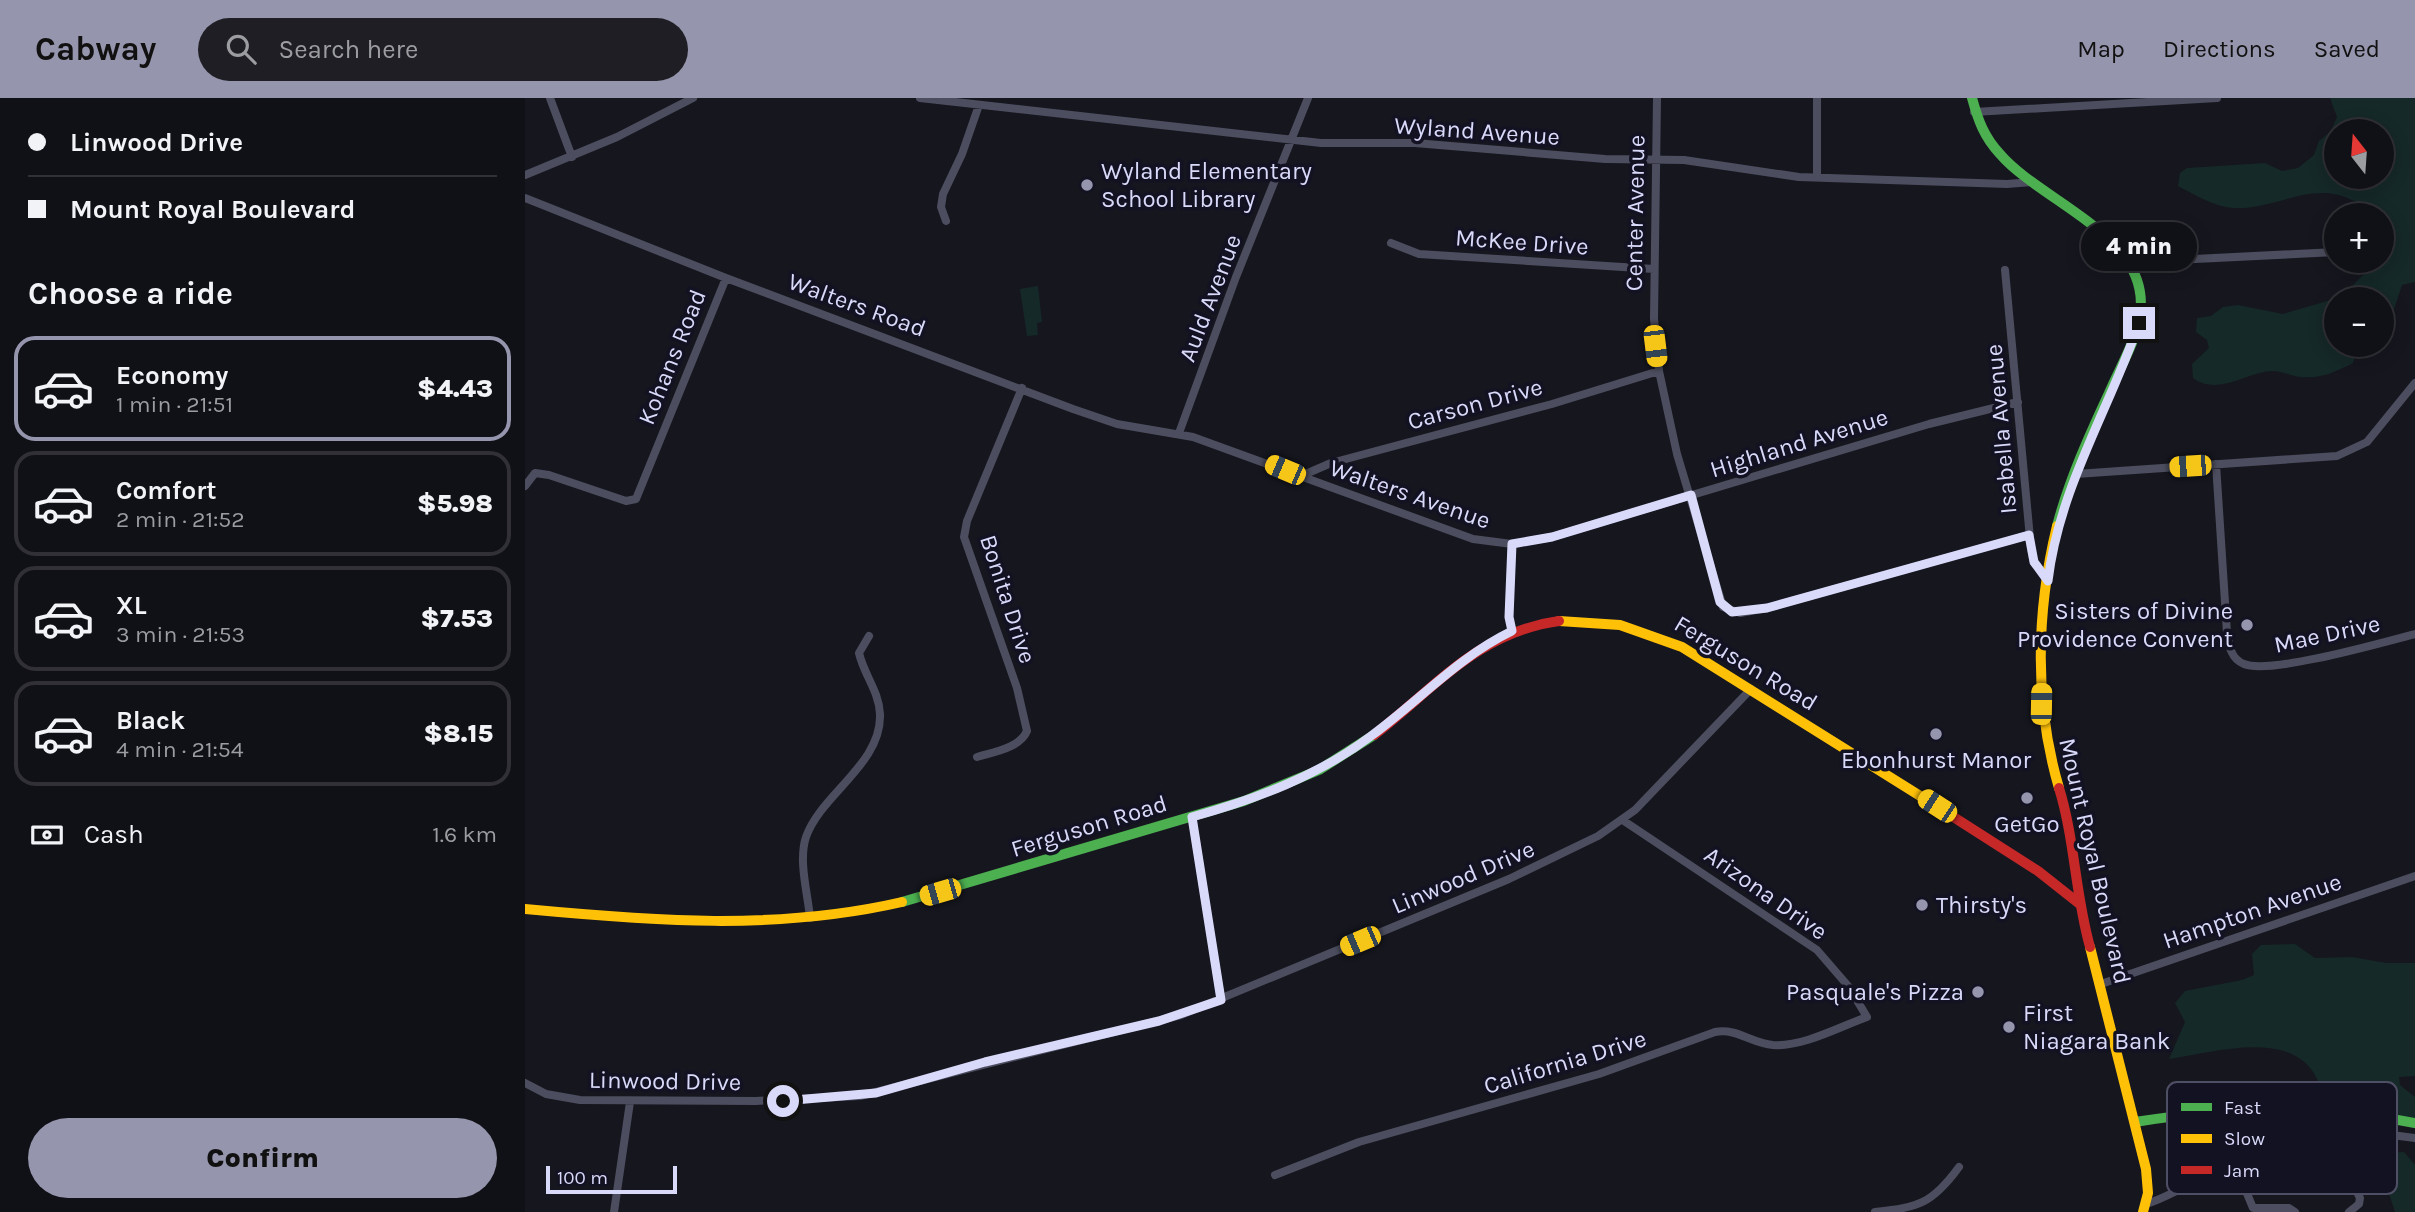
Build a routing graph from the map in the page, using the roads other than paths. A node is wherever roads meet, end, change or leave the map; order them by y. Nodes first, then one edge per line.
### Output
1 (550, 98) edge
2 (693, 98) edge
3 (920, 98) edge
4 (1308, 98) edge
5 (1657, 98) edge
6 (1817, 98) edge
7 (1972, 98) edge
8 (2217, 98) edge
9 (979, 105) junction
10 (1974, 112) junction
11 (1293, 141) junction
12 (572, 157) junction
13 (1654, 159) junction
14 (525, 175) edge
15 (1817, 177) junction
16 (2032, 181) junction
17 (525, 198) edge
18 (946, 221) dead end
19 (1391, 243) dead end
20 (2324, 253) edge
21 (2131, 265) junction
22 (1654, 269) junction
23 (2005, 270) dead end
24 (726, 278) junction
25 (1658, 371) junction
26 (2415, 383) edge
27 (1022, 388) junction
28 (2018, 402) junction
29 (1179, 433) junction
30 (2216, 464) junction
31 (2076, 474) junction
32 (1301, 476) junction
33 (525, 486) edge
34 (1691, 495) junction
35 (2029, 535) junction
36 (1512, 544) junction
37 (2048, 581) junction
38 (1512, 631) junction
39 (2415, 634) edge
40 (869, 636) dead end
41 (1751, 689) junction
42 (977, 757) dead end
43 (1192, 817) junction
44 (1624, 821) junction
45 (2415, 876) edge
46 (2081, 905) junction
47 (525, 909) edge
48 (810, 918) junction
49 (2101, 984) junction
50 (1221, 1000) junction
51 (1867, 1017) joint
52 (525, 1083) edge
53 (630, 1102) junction
54 (2167, 1118) edge
55 (2397, 1120) edge
56 (2135, 1122) junction
57 (2415, 1123) edge
58 (2397, 1136) edge
59 (2415, 1138) edge
60 (1959, 1167) dead end
61 (1275, 1175) dead end
62 (2170, 1194) edge
63 (2247, 1194) edge
64 (2358, 1194) edge
65 (2145, 1208) edge
66 (1916, 1209) edge
67 (614, 1212) edge
68 (1875, 1212) edge
69 (2295, 1212) edge
70 (2349, 1212) edge

1 - 12 street
2 - 12 street
3 - 9 street, Wyland Avenue
4 - 11 street, Auld Avenue
5 - 13 street, Center Avenue
6 - 15 street
7 - 10 street, Mount Royal Boulevard
8 - 10 street
9 - 11 street, Wyland Avenue
9 - 18 street
10 - 16 street, Mount Royal Boulevard
11 - 13 street, Wyland Avenue
11 - 29 street, Auld Avenue
12 - 14 street
13 - 15 street, Wyland Avenue
13 - 22 street, Center Avenue
15 - 16 street, Wyland Avenue
16 - 21 street, Mount Royal Boulevard
17 - 24 street, Walters Road
19 - 22 street, McKee Drive
20 - 21 street
21 - 31 street, Mount Royal Boulevard
22 - 25 street, Center Avenue
23 - 28 street, Isabella Avenue
24 - 27 street, Walters Road
24 - 33 street, Kohans Road
25 - 32 street, Carson Drive
25 - 34 street, Center Avenue
26 - 30 street
27 - 29 street, Walters Road
27 - 42 street, Bonita Drive
28 - 34 street, Highland Avenue
28 - 35 street, Isabella Avenue
29 - 32 street, Walters Avenue
30 - 31 street
30 - 39 street, Mae Drive
31 - 37 street, Mount Royal Boulevard
32 - 36 street, Walters Avenue
34 - 35 street, Center Avenue
34 - 36 street, Highland Avenue
35 - 37 street, Isabella Avenue
36 - 38 street
37 - 46 street, Mount Royal Boulevard
38 - 41 street, Ferguson Road
38 - 43 street, Ferguson Road
40 - 48 street
41 - 44 street, Linwood Drive
41 - 46 street, Ferguson Road
43 - 48 street, Ferguson Road
43 - 50 street
44 - 50 street, Linwood Drive
44 - 51 street, Arizona Drive
45 - 49 street, Hampton Avenue
46 - 49 street, Mount Royal Boulevard
47 - 48 street, Ferguson Road
49 - 56 street, Mount Royal Boulevard
50 - 53 street, Linwood Drive
51 - 61 street, California Drive
52 - 53 street, Linwood Drive
53 - 67 street
54 - 56 street
55 - 57 street
56 - 65 street, Mount Royal Boulevard
58 - 59 street
60 - 66 street
62 - 65 street
63 - 69 street
64 - 70 street
66 - 68 street

